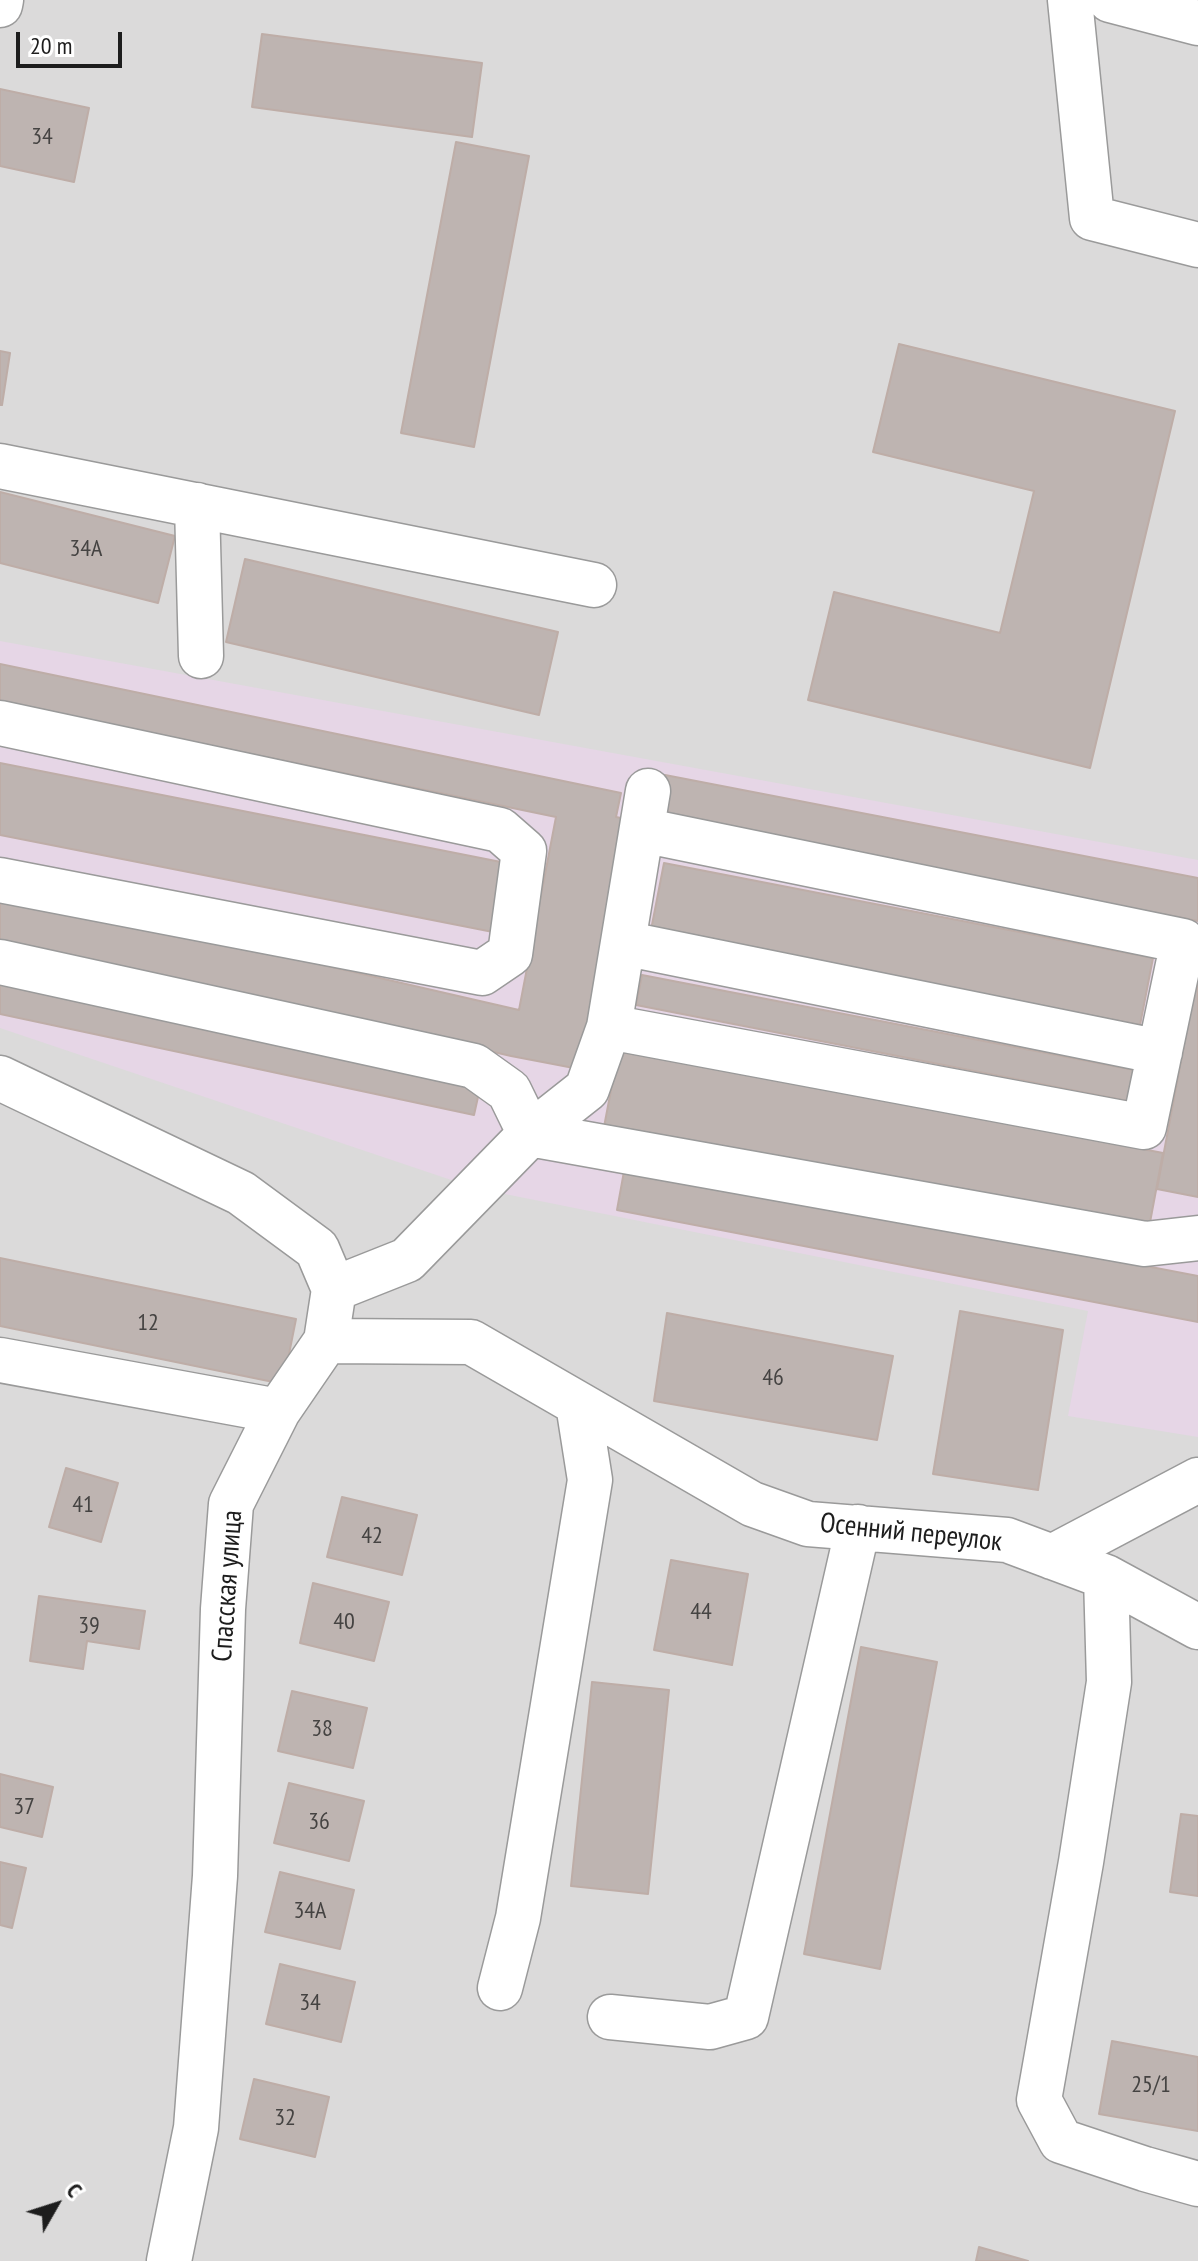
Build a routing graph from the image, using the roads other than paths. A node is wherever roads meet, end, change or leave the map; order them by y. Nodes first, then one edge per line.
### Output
1 (1070, 0) edge
2 (1110, 0) edge
3 (1198, 23) edge
4 (1198, 245) edge
5 (0, 466) edge
6 (197, 505) junction
7 (594, 585) dead end
8 (201, 656) dead end
9 (0, 723) edge
10 (0, 880) edge
11 (623, 943) junction
12 (0, 962) edge
13 (609, 1027) junction
14 (1160, 1052) junction
15 (0, 1078) edge
16 (530, 1134) junction
17 (1198, 1238) edge
18 (334, 1289) junction
19 (326, 1341) junction
20 (0, 1360) edge
21 (578, 1404) junction
22 (278, 1411) junction
23 (1198, 1480) edge
24 (858, 1527) junction
25 (1052, 1557) junction
26 (1106, 1577) junction
27 (1198, 1627) edge
28 (500, 1988) dead end
29 (610, 2017) dead end
30 (1198, 2184) edge
31 (169, 2261) edge

1 - 4 street
2 - 3 street
5 - 6 street
6 - 7 street
6 - 8 street
9 - 10 street
11 - 13 street
11 - 14 street
11 - 14 street
12 - 16 street
13 - 14 street
13 - 16 street
15 - 18 street
16 - 17 street
16 - 18 street
18 - 19 street, Спасская улица
19 - 21 street, Осенний переулок
19 - 22 street, Спасская улица
20 - 22 street
21 - 24 street, Осенний переулок
21 - 28 street
22 - 31 street, Спасская улица
23 - 25 street
24 - 25 street, Осенний переулок
24 - 29 street
25 - 26 street, Осенний переулок
26 - 27 street, Осенний переулок
26 - 30 street

